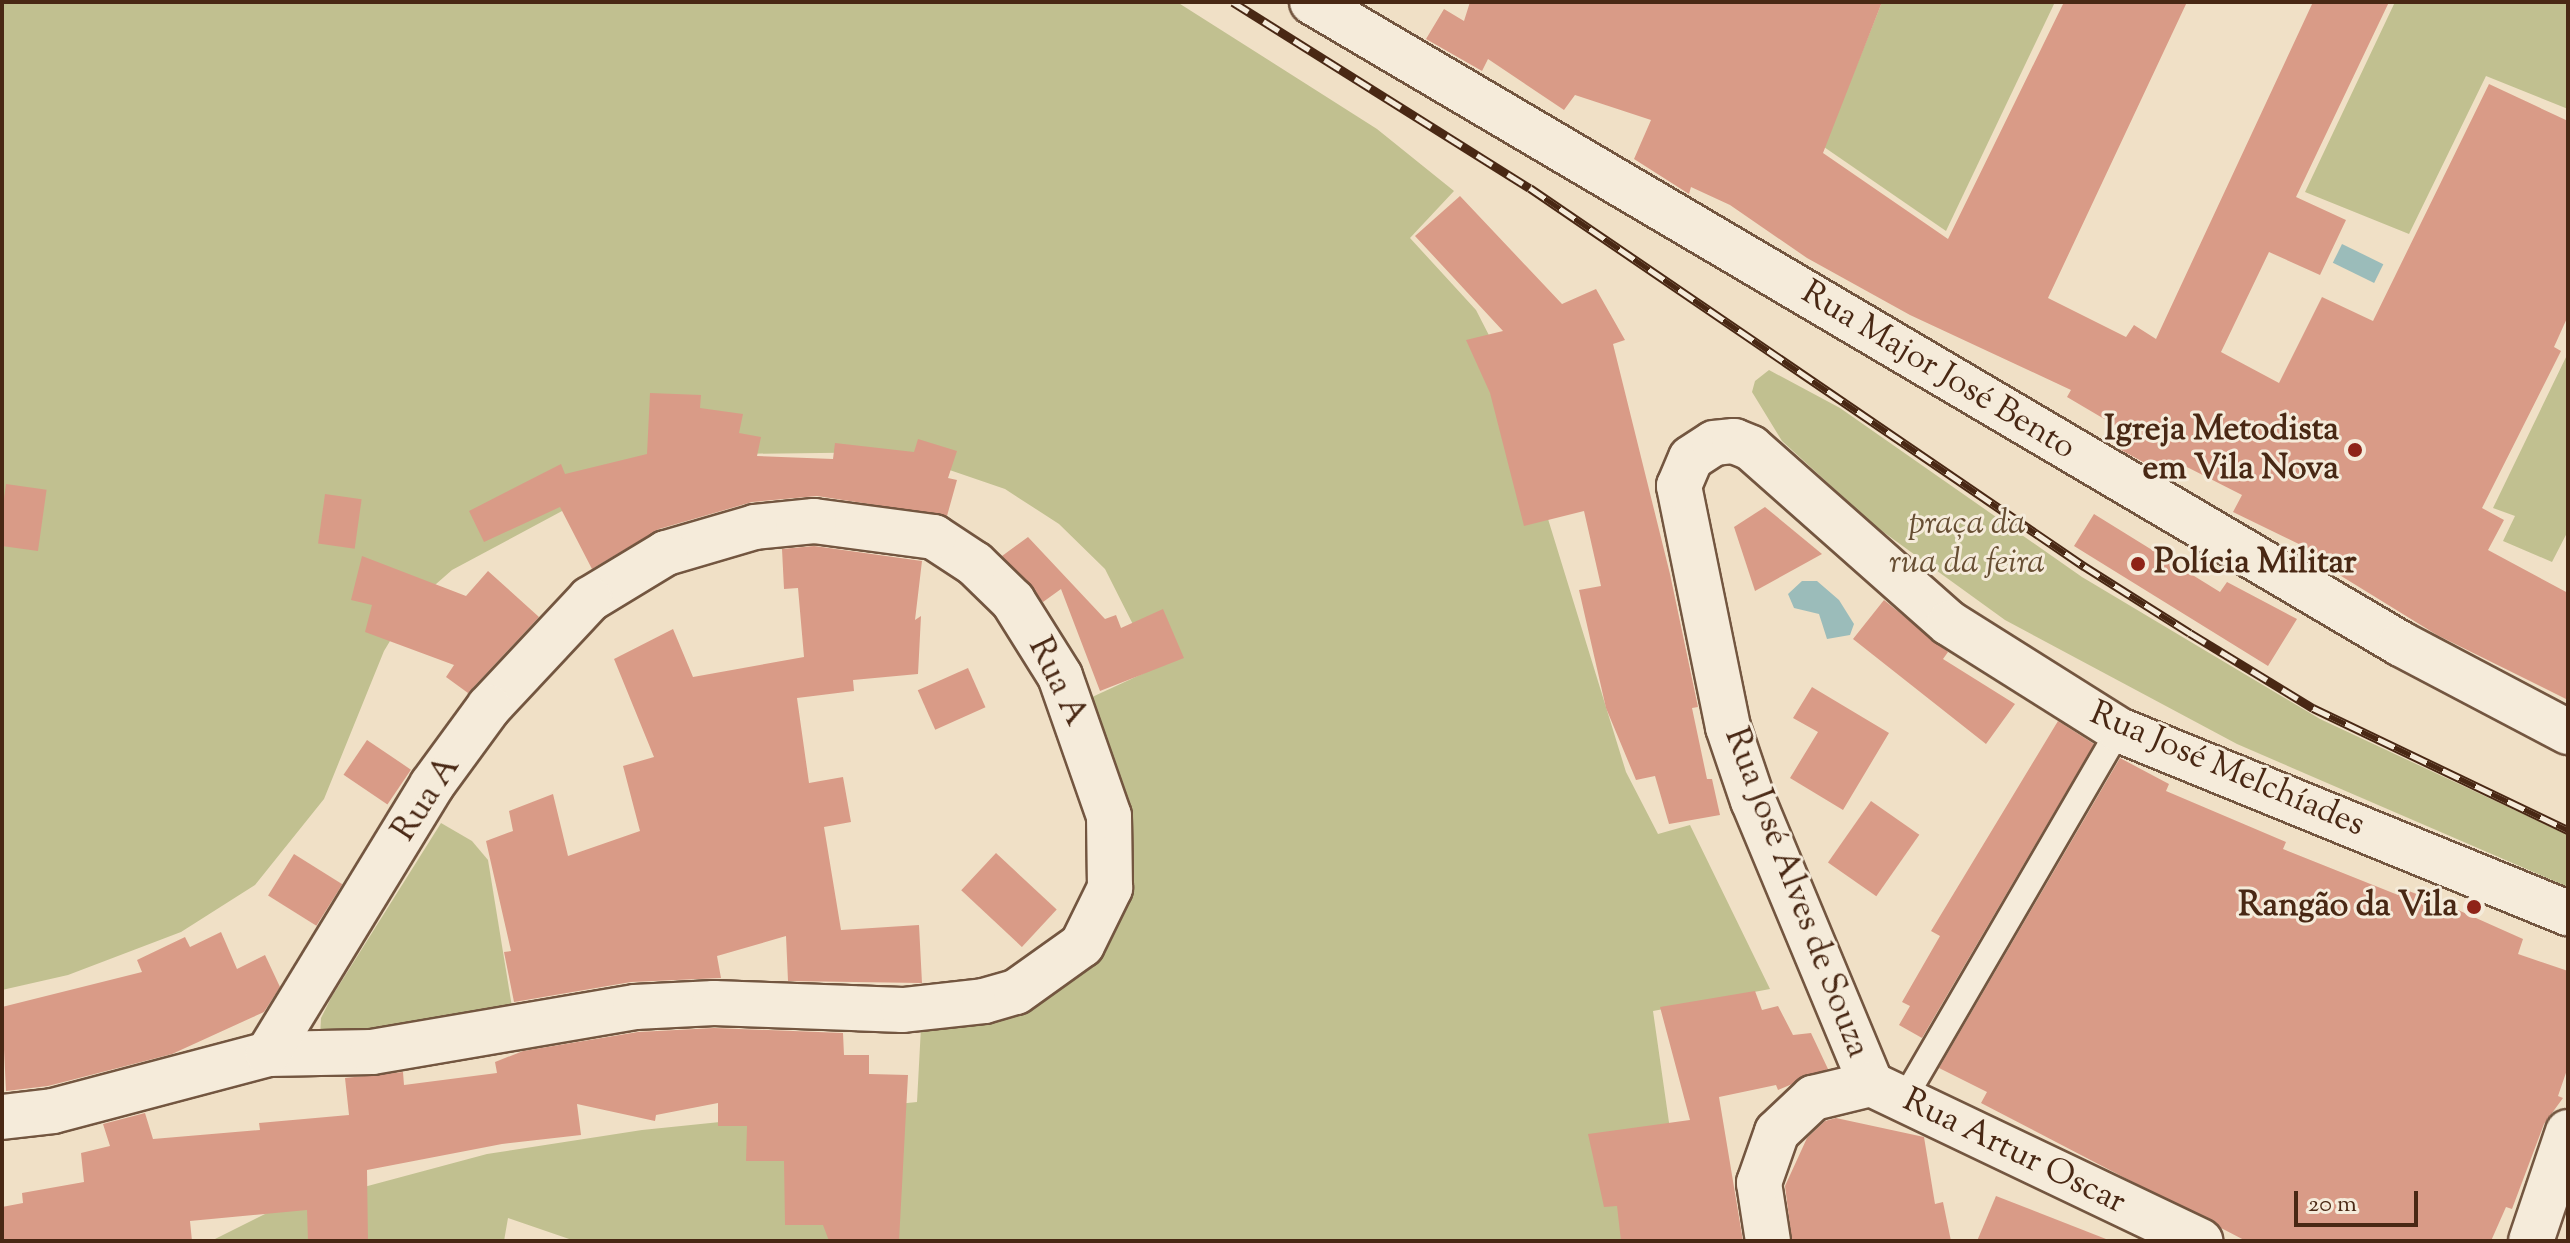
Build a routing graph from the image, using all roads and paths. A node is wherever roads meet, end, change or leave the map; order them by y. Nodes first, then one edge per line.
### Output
1 (1312, 2) edge
2 (1683, 514) joint
3 (2119, 730) junction
4 (2568, 732) edge
5 (2568, 913) edge
6 (268, 1054) junction
7 (1888, 1092) junction
8 (2, 1117) edge
9 (2568, 1132) edge
10 (1768, 1241) edge
11 (2200, 1241) edge
12 (2531, 1241) edge

1 - 4 street, Rua Major José Bento
2 - 3 street, Rua José Melchíades
2 - 7 street, Rua José Alves de Souza
3 - 5 street, Rua José Melchíades
3 - 7 lane
6 - 6 street, Rua A
6 - 8 street, Rua A
7 - 10 street
7 - 11 street, Rua Artur Oscar
9 - 12 street

